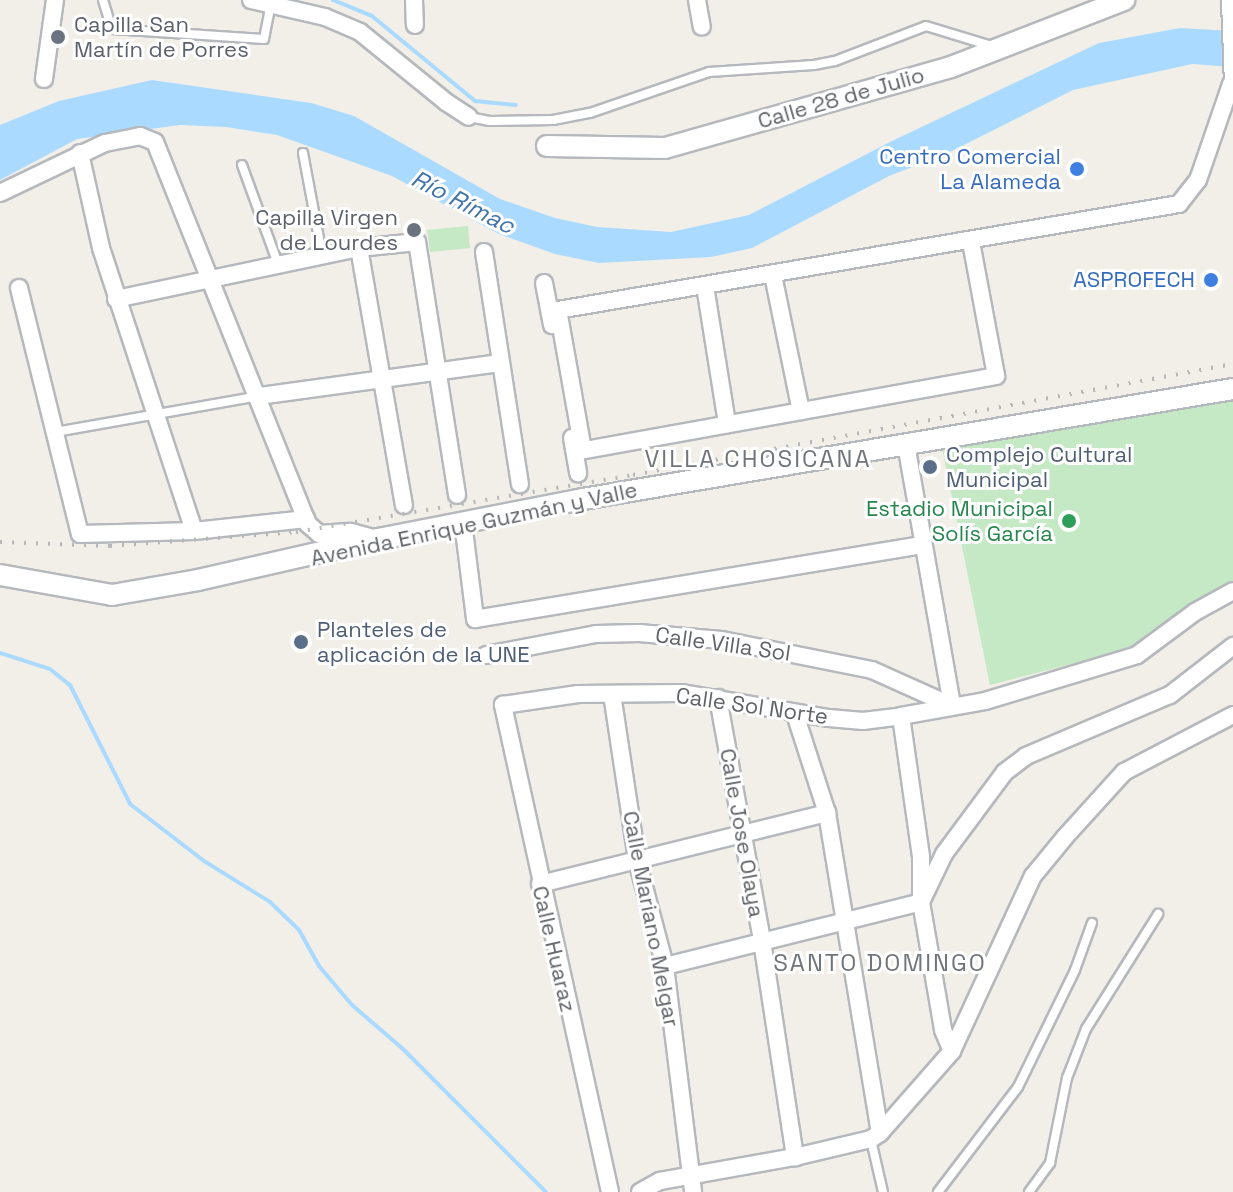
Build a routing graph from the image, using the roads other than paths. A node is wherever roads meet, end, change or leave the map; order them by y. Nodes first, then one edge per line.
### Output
1 (55, 0) edge
2 (103, 0) edge
3 (251, 0) edge
4 (414, 0) edge
5 (697, 0) edge
6 (1124, 0) edge
7 (1230, 0) edge
8 (272, 1) edge
9 (415, 25) dead end
10 (1232, 26) edge
11 (702, 27) dead end
12 (1000, 48) junction
13 (44, 79) dead end
14 (1232, 82) edge
15 (469, 117) joint
16 (547, 146) dead end
17 (80, 153) junction
18 (303, 153) dead end
19 (242, 165) dead end
20 (0, 193) edge
21 (971, 242) junction
22 (359, 248) junction
23 (484, 252) dead end
24 (322, 255) junction
25 (278, 264) junction
26 (773, 275) junction
27 (210, 278) junction
28 (544, 283) dead end
29 (705, 286) junction
30 (19, 288) dead end
31 (116, 299) junction
32 (501, 363) junction
33 (437, 372) junction
34 (383, 379) junction
35 (1233, 389) edge
36 (259, 396) junction
37 (801, 411) junction
38 (155, 414) junction
39 (727, 424) junction
40 (55, 432) junction
41 (906, 444) junction
42 (578, 473) dead end
43 (520, 484) dead end
44 (457, 495) dead end
45 (404, 505) dead end
46 (306, 519) junction
47 (463, 522) junction
48 (194, 531) junction
49 (379, 539) junction
50 (922, 545) junction
51 (0, 575) edge
52 (1233, 591) edge
53 (1233, 646) edge
54 (486, 655) dead end
55 (612, 694) junction
56 (718, 698) junction
57 (503, 705) joint
58 (952, 706) junction
59 (795, 714) junction
60 (1233, 715) edge
61 (901, 716) junction
62 (827, 813) junction
63 (742, 834) junction
64 (637, 860) junction
65 (540, 884) junction
66 (921, 902) junction
67 (1158, 914) dead end
68 (846, 919) junction
69 (1092, 923) dead end
70 (762, 941) junction
71 (665, 966) junction
72 (952, 1051) junction
73 (876, 1136) junction
74 (795, 1157) junction
75 (693, 1184) edge
76 (610, 1192) edge
77 (640, 1192) edge
78 (883, 1192) edge
79 (938, 1192) edge
80 (1029, 1192) edge

1 - 13 street
2 - 8 lane
3 - 8 street
4 - 9 street
5 - 11 street
6 - 12 street, Calle 28 de Julio
7 - 10 street
8 - 15 street
10 - 14 street
12 - 15 lane
12 - 16 street, Calle 28 de Julio
14 - 21 street
17 - 20 street
17 - 27 street
17 - 31 street
18 - 24 lane
19 - 25 lane
21 - 26 street
21 - 37 street
22 - 24 street
22 - 33 street
22 - 34 street
23 - 32 street
24 - 25 street
25 - 27 street
26 - 29 street
26 - 37 street
27 - 31 street
27 - 36 street
28 - 42 street
29 - 39 street
29 - 39 street
30 - 40 street
31 - 38 street
32 - 33 street
32 - 43 street
33 - 34 street
33 - 44 street
34 - 36 street
34 - 45 street
35 - 41 street, Avenida Enrique Guzmán y Valle
36 - 38 lane
36 - 46 street
37 - 39 street
38 - 40 lane
38 - 48 street
40 - 48 street
41 - 47 street, Avenida Enrique Guzmán y Valle
41 - 50 street
46 - 48 street
46 - 49 street
47 - 49 street, Avenida Enrique Guzmán y Valle
47 - 50 street
49 - 51 street, Avenida Enrique Guzmán y Valle
50 - 58 street
52 - 58 street, Calle Sol Norte
53 - 66 street
54 - 58 street, Calle Villa Sol
55 - 56 street, Calle Sol Norte
55 - 57 street, Calle Sol Norte
55 - 64 street, Calle Mariano Melgar
56 - 59 street, Calle Sol Norte
56 - 63 street, Calle Jose Olaya
57 - 65 street, Calle Huaraz
58 - 61 street, Calle Sol Norte
59 - 61 street, Calle Sol Norte
59 - 62 street
60 - 72 street
61 - 66 street
62 - 63 street
62 - 68 street
63 - 64 street
63 - 70 street, Calle Jose Olaya
64 - 65 street
64 - 71 street, Calle Mariano Melgar
65 - 76 street, Calle Huaraz
66 - 68 street
66 - 72 street
67 - 80 lane
68 - 70 street
68 - 73 street
69 - 79 lane
70 - 71 street
70 - 74 street, Calle Jose Olaya
71 - 75 street, Calle Mariano Melgar
72 - 73 street
73 - 74 street
73 - 78 lane
74 - 75 street
75 - 77 street

